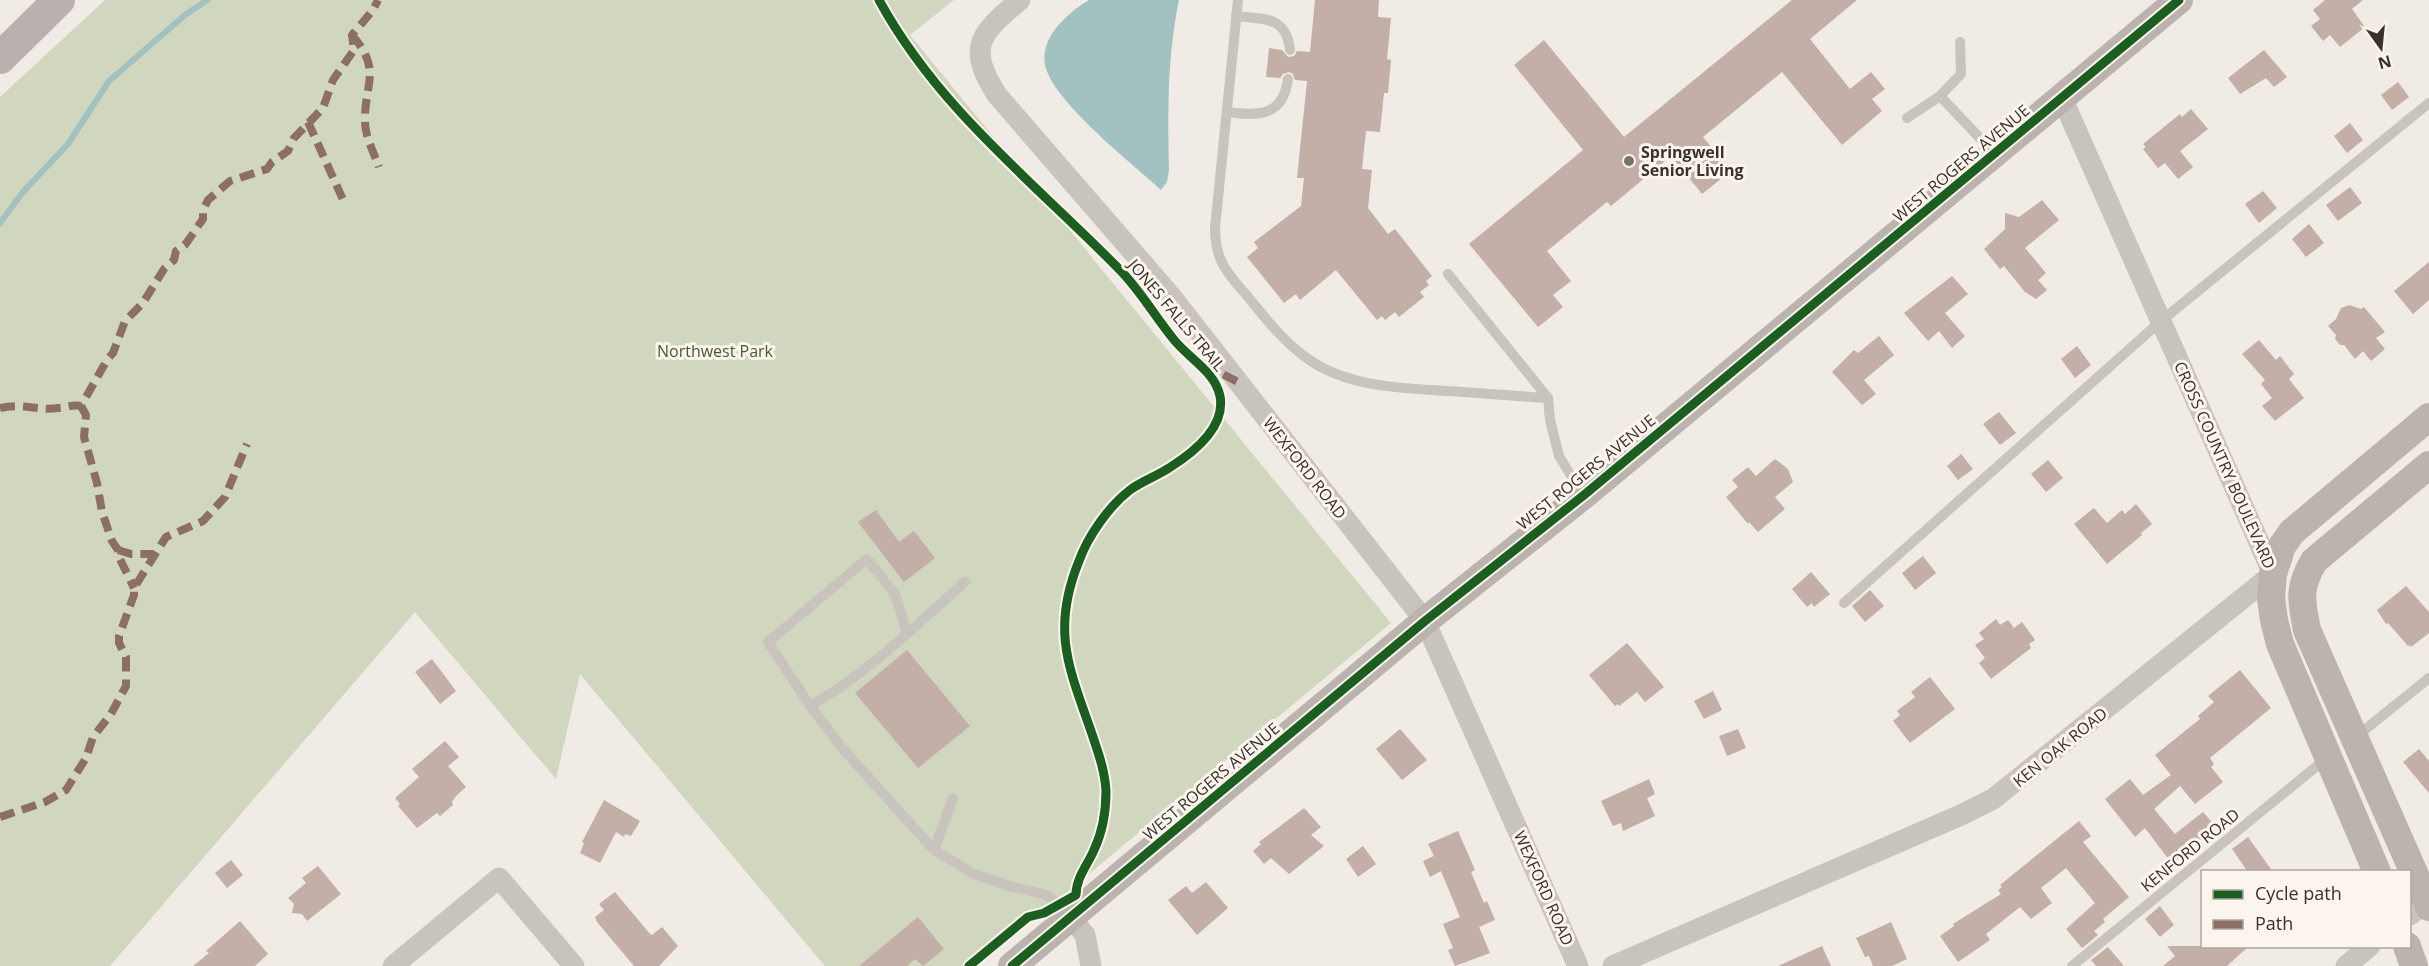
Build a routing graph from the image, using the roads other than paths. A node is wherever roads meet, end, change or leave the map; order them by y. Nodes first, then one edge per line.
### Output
1 (59, 0) edge
2 (1020, 0) edge
3 (1238, 0) edge
4 (2179, 0) edge
5 (1236, 16) junction
6 (1960, 42) dead end
7 (1290, 50) dead end
8 (0, 58) edge
9 (1288, 79) dead end
10 (1940, 96) junction
11 (2062, 98) junction
12 (2429, 103) edge
13 (1227, 112) junction
14 (1907, 118) dead end
15 (1995, 154) junction
16 (1448, 274) dead end
17 (2161, 321) junction
18 (1548, 398) junction
19 (2429, 417) edge
20 (2429, 465) edge
21 (1584, 495) junction
22 (2274, 574) junction
23 (2304, 578) junction
24 (965, 582) dead end
25 (1844, 603) dead end
26 (1425, 621) junction
27 (907, 633) junction
28 (2429, 678) edge
29 (810, 705) junction
30 (2355, 737) junction
31 (2328, 757) junction
32 (953, 798) dead end
33 (934, 850) junction
34 (2376, 870) edge
35 (2409, 870) edge
36 (2411, 875) edge
37 (2423, 905) edge
38 (1071, 918) junction
39 (2368, 948) edge
40 (2408, 948) edge
41 (393, 966) edge
42 (574, 966) edge
43 (1012, 966) edge
44 (1091, 966) edge
45 (1578, 966) edge
46 (1613, 966) edge
47 (2072, 966) edge
48 (2346, 966) edge
49 (2414, 966) edge

1 - 8 main road
2 - 26 street, WEXFORD ROAD
3 - 5 lane
4 - 11 street, WEST ROGERS AVENUE
5 - 7 lane
5 - 13 lane
6 - 10 lane
9 - 13 lane
10 - 14 lane
10 - 15 lane
11 - 15 street, WEST ROGERS AVENUE
11 - 17 street, CROSS COUNTRY BOULEVARD
12 - 17 lane
13 - 18 lane
15 - 21 street, WEST ROGERS AVENUE
16 - 18 lane
17 - 22 street, CROSS COUNTRY BOULEVARD
17 - 25 lane
18 - 21 lane
19 - 22 street
20 - 23 street
21 - 26 street, WEST ROGERS AVENUE
22 - 23 street
22 - 31 street, CROSS COUNTRY BOULEVARD
22 - 46 street, KEN OAK ROAD
23 - 30 street
24 - 27 lane
26 - 38 street, WEST ROGERS AVENUE
26 - 45 street, WEXFORD ROAD
27 - 29 lane
27 - 29 lane
28 - 30 lane
29 - 33 lane
30 - 35 street
31 - 34 street, CROSS COUNTRY BOULEVARD
31 - 47 lane, KENFORD ROAD
32 - 33 lane
33 - 38 lane
36 - 37 street
38 - 43 street, WEST ROGERS AVENUE
38 - 44 street
39 - 48 street
40 - 49 street
41 - 42 street

